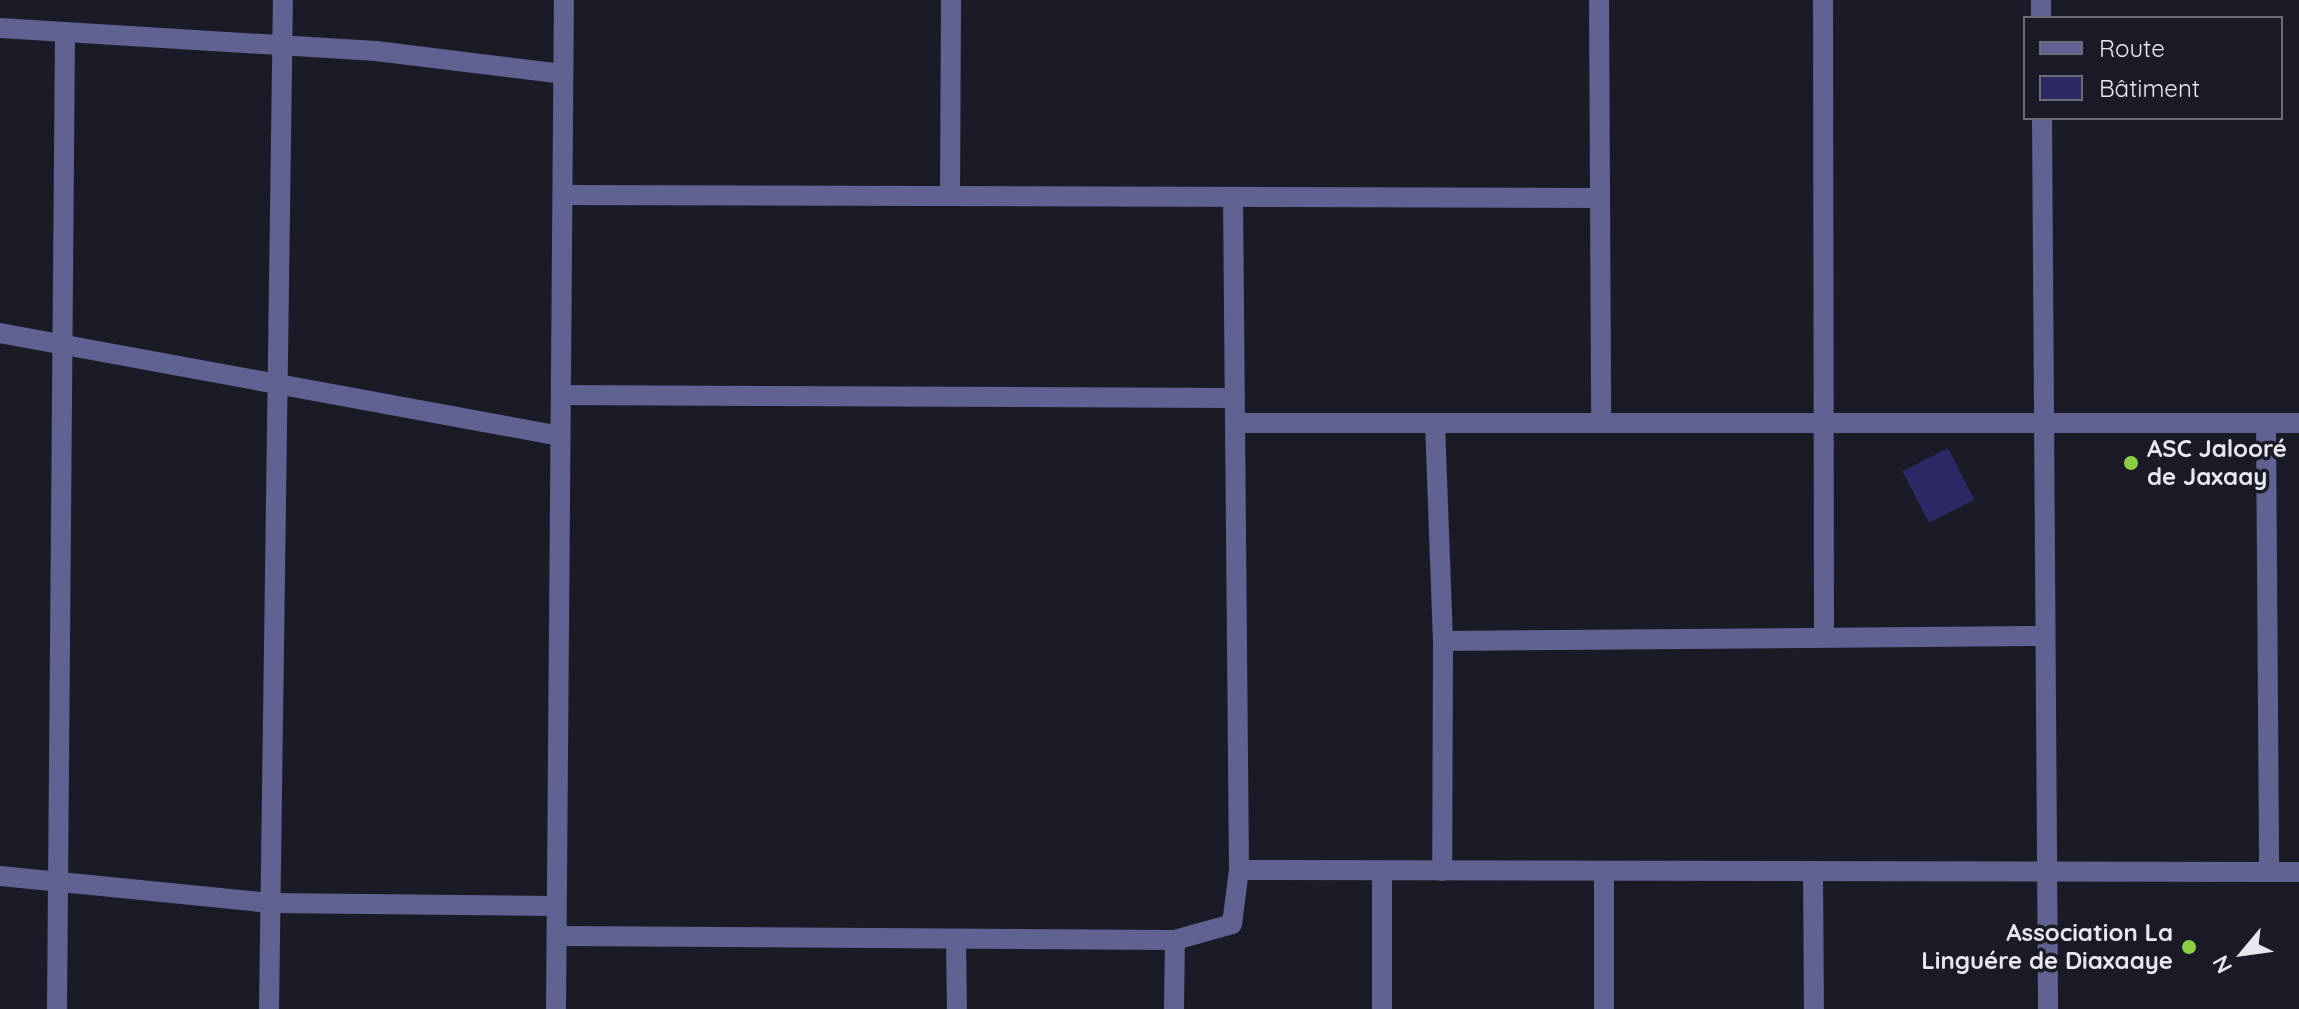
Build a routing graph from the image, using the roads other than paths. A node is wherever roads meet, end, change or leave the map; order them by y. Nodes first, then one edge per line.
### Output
1 (283, 0) edge
2 (564, 0) edge
3 (951, 0) edge
4 (1599, 0) edge
5 (1823, 0) edge
6 (0, 28) edge
7 (65, 32) junction
8 (283, 46) junction
9 (563, 74) junction
10 (2042, 120) edge
11 (563, 195) junction
12 (950, 196) junction
13 (1233, 197) junction
14 (1600, 198) junction
15 (0, 333) edge
16 (63, 344) junction
17 (278, 384) junction
18 (561, 395) junction
19 (1235, 398) junction
20 (1235, 423) junction
21 (1435, 423) junction
22 (1601, 423) junction
23 (1822, 423) junction
24 (2044, 423) junction
25 (2266, 423) junction
26 (2299, 423) edge
27 (560, 436) junction
28 (1824, 636) junction
29 (2045, 636) junction
30 (1443, 641) junction
31 (1239, 870) junction
32 (1382, 871) junction
33 (1442, 871) junction
34 (1604, 871) junction
35 (1813, 871) junction
36 (2047, 872) junction
37 (2269, 872) junction
38 (2299, 872) edge
39 (0, 876) edge
40 (58, 880) junction
41 (270, 903) junction
42 (556, 906) junction
43 (557, 936) junction
44 (956, 940) junction
45 (1175, 940) junction
46 (57, 1009) edge
47 (269, 1009) edge
48 (556, 1009) edge
49 (957, 1009) edge
50 (1174, 1009) edge
51 (1382, 1009) edge
52 (1604, 1009) edge
53 (1814, 1009) edge
54 (2048, 1009) edge

1 - 8 street
2 - 9 street
3 - 12 street
4 - 14 street
5 - 23 street
6 - 7 street
7 - 8 street
7 - 16 street
8 - 9 street
8 - 17 street
9 - 11 street
10 - 24 street
11 - 12 street
11 - 18 street
12 - 13 street
13 - 14 street
13 - 19 street
14 - 22 street
15 - 16 street
16 - 17 street
16 - 40 street
17 - 27 street
17 - 41 street
18 - 19 street
18 - 27 street
19 - 20 street
20 - 21 street
20 - 31 street
21 - 22 street
21 - 30 street
22 - 23 street
23 - 24 street
23 - 28 street
24 - 25 street
24 - 29 street
25 - 26 street
25 - 37 street
27 - 42 street
28 - 29 street
28 - 30 street
29 - 36 street
30 - 33 street
31 - 32 street
31 - 45 street
32 - 33 street
32 - 51 street
33 - 34 street
34 - 35 street
34 - 52 street
35 - 36 street
35 - 53 street
36 - 37 street
36 - 54 street
37 - 38 street
39 - 40 street
40 - 41 street
40 - 46 street
41 - 42 street
41 - 47 street
42 - 43 street
43 - 44 street
43 - 48 street
44 - 45 street
44 - 49 street
45 - 50 street

